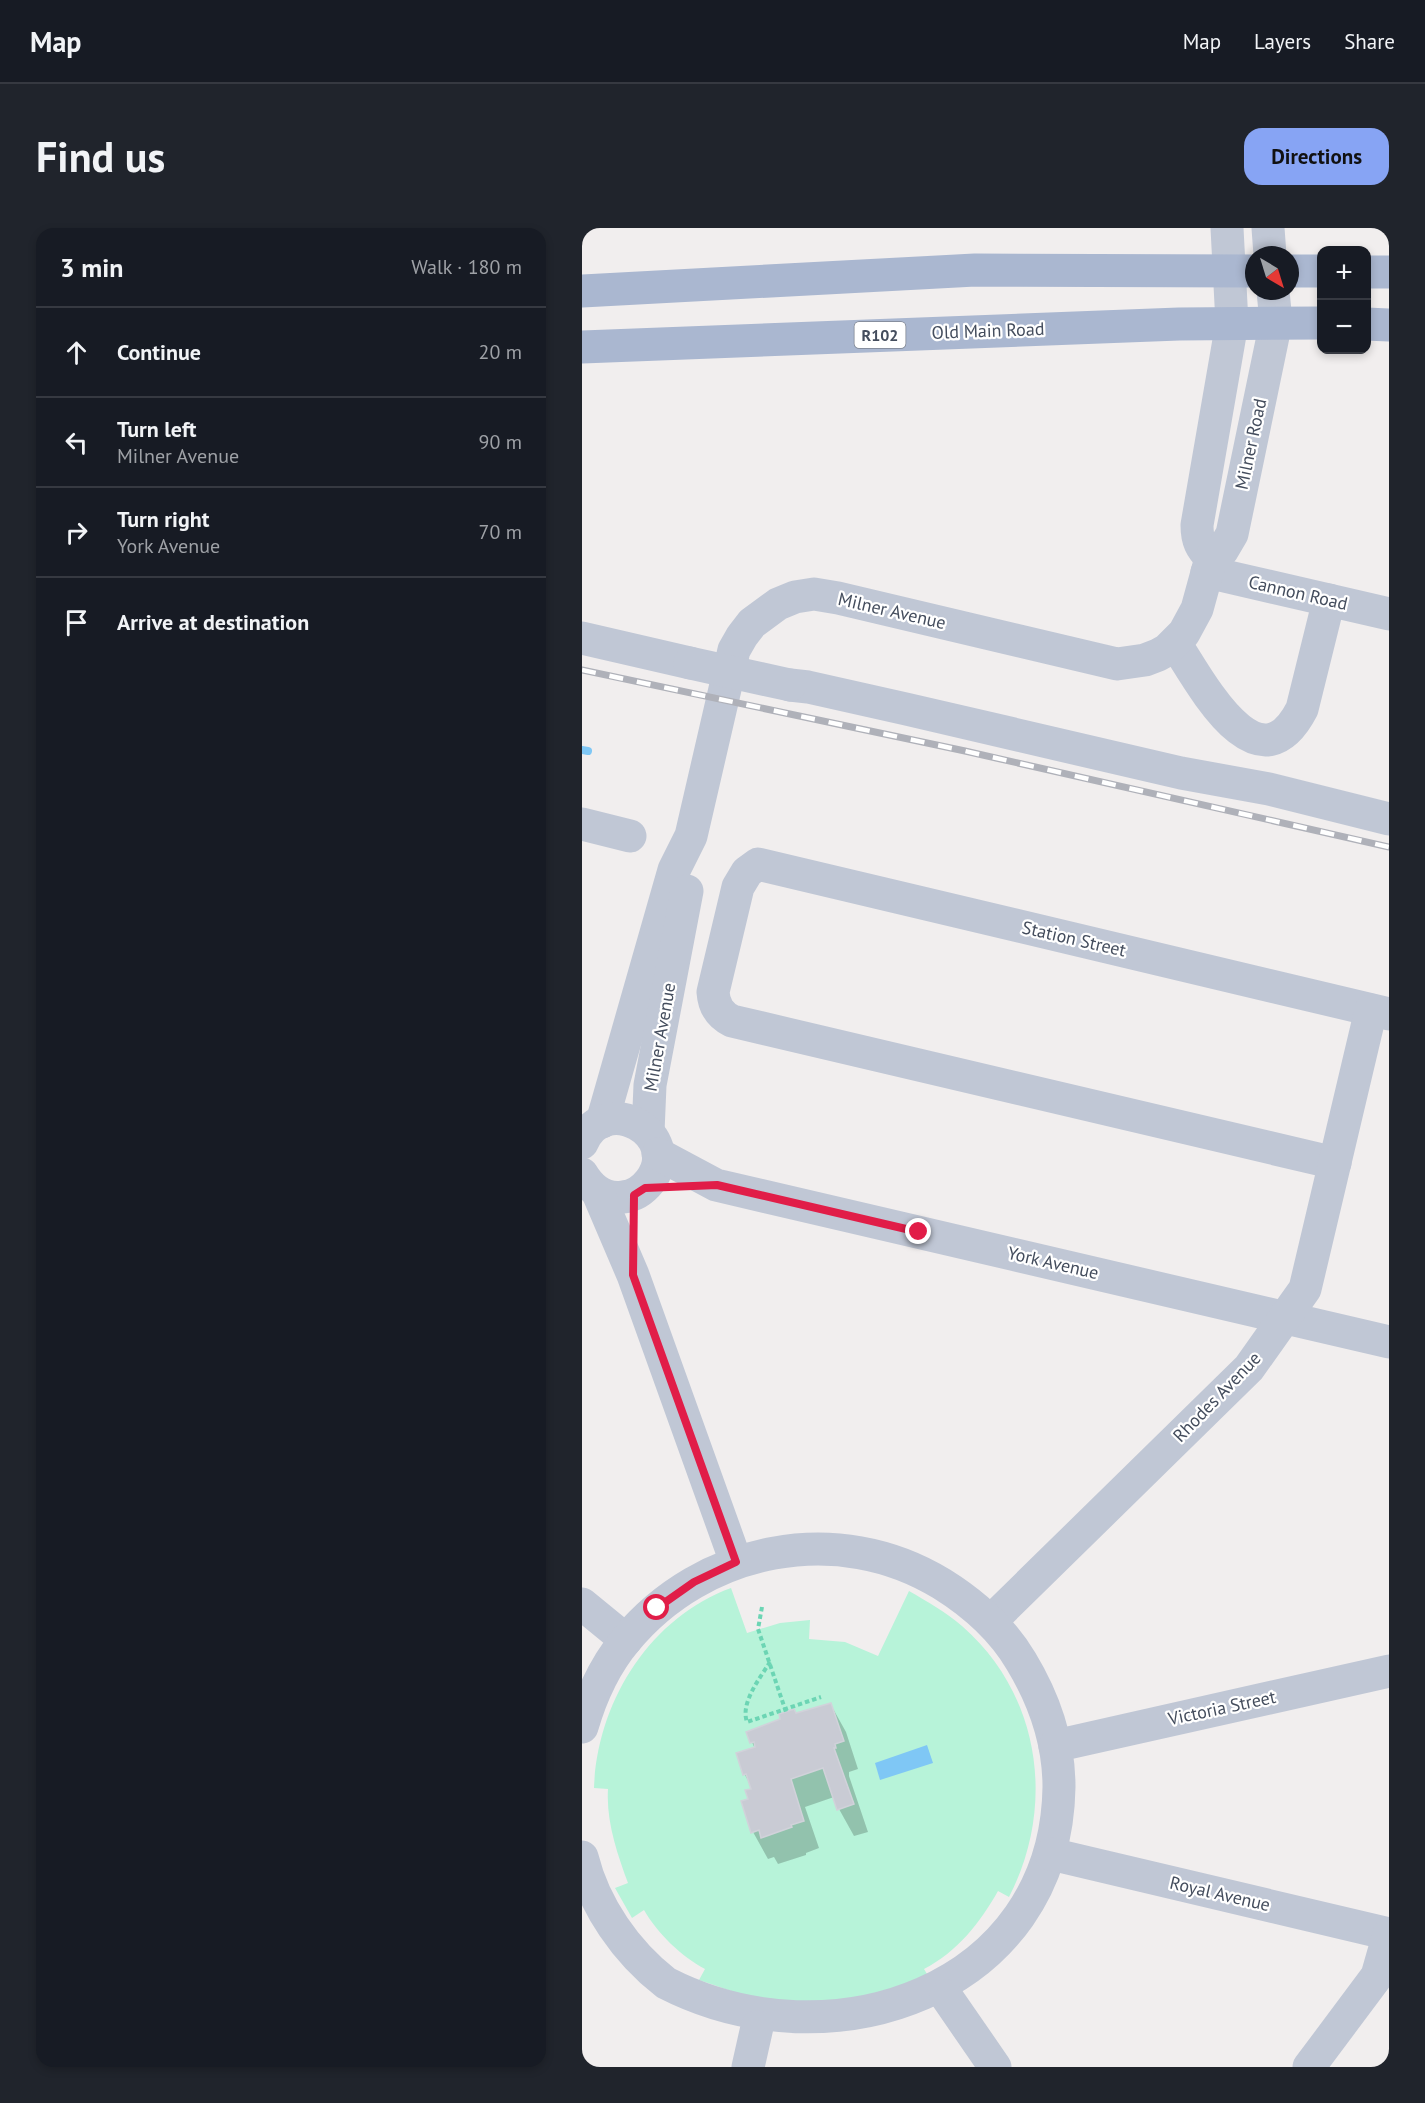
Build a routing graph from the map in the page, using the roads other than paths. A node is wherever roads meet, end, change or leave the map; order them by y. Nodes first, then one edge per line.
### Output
1 (1227, 228) edge
2 (1268, 228) edge
3 (1269, 246) edge
4 (1242, 271) edge
5 (1299, 271) edge
6 (1317, 271) edge
7 (1371, 272) edge
8 (1389, 272) edge
9 (582, 291) edge
10 (1274, 307) edge
11 (1317, 321) edge
12 (1232, 323) junction
13 (1371, 324) edge
14 (1389, 325) edge
15 (582, 347) edge
16 (1209, 565) junction
17 (1329, 600) junction
18 (1389, 614) edge
19 (582, 638) edge
20 (1174, 643) junction
21 (1389, 819) edge
22 (582, 824) edge
23 (630, 836) dead end
24 (691, 836) junction
25 (1380, 1012) edge
26 (590, 1130) edge
27 (653, 1143) junction
28 (1335, 1163) junction
29 (590, 1184) edge
30 (717, 1185) junction
31 (640, 1191) junction
32 (633, 1275) junction
33 (1285, 1318) junction
34 (1389, 1342) edge
35 (736, 1562) junction
36 (582, 1604) edge
37 (991, 1621) junction
38 (626, 1640) junction
39 (1389, 1671) edge
40 (582, 1727) edge
41 (1055, 1746) junction
42 (1051, 1854) junction
43 (582, 1857) edge
44 (592, 1916) edge
45 (1389, 1934) edge
46 (946, 1996) junction
47 (757, 2027) junction
48 (748, 2067) edge
49 (995, 2067) edge
50 (1309, 2067) edge

1 - 4 street, Milner Road
2 - 3 street
4 - 9 main road
4 - 12 street, Milner Road
5 - 6 main road
7 - 8 main road
10 - 11 main road, Old Main Road / R102
10 - 12 main road, Old Main Road / R102
10 - 16 street, Milner Road
12 - 15 main road, Old Main Road / R102
12 - 16 street, Milner Road
13 - 14 main road
16 - 17 street, Cannon Road
16 - 20 street, Milner Avenue
17 - 18 street, Cannon Road
17 - 20 street
19 - 21 street, bridge
20 - 24 street, Milner Avenue
22 - 23 street
24 - 26 street, Milner Avenue
24 - 27 street, Milner Avenue
25 - 28 street, Rhodes Avenue
25 - 28 street, Station Street
26 - 27 street, York Avenue
27 - 30 street, York Avenue
27 - 31 street, Milner Avenue
28 - 33 street, Rhodes Avenue
29 - 31 street, York Avenue
29 - 32 street
30 - 31 street, York Avenue
30 - 33 street, York Avenue
31 - 32 street
32 - 35 street
33 - 34 street, York Avenue
33 - 37 street, Rhodes Avenue
35 - 37 street
35 - 38 street
36 - 38 street
37 - 41 street
38 - 40 street
39 - 41 street, Victoria Street
41 - 42 street
42 - 45 street, Royal Avenue
42 - 46 street
43 - 44 street
44 - 47 street
45 - 50 street
46 - 47 street
46 - 49 street
47 - 48 street

